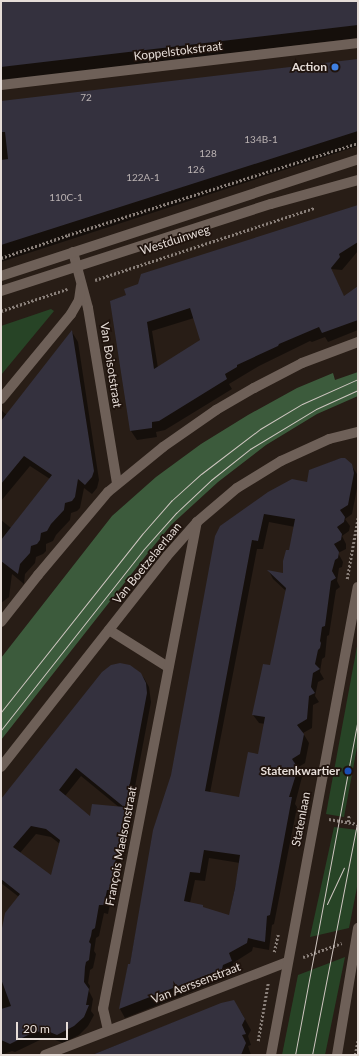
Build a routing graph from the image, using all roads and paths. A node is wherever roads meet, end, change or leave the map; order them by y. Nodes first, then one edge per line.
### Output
1 (358, 42) edge
2 (1, 84) edge
3 (358, 143) edge
4 (358, 159) edge
5 (358, 180) edge
6 (319, 206) dead end
7 (73, 252) junction
8 (1, 258) edge
9 (77, 267) junction
10 (1, 276) edge
11 (82, 284) junction
12 (1, 291) edge
13 (88, 308) junction
14 (1, 311) edge
15 (71, 314) junction
16 (358, 342) edge
17 (3, 393) edge
18 (358, 432) edge
19 (117, 483) junction
20 (197, 522) junction
21 (358, 588) edge
22 (1, 622) edge
23 (109, 630) junction
24 (168, 667) junction
25 (1, 767) edge
26 (349, 815) dead end
27 (315, 816) junction
28 (348, 822) junction
29 (358, 824) edge
30 (357, 935) edge
31 (287, 962) junction
32 (108, 1030) junction
33 (358, 1040) edge
34 (45, 1055) edge
35 (272, 1055) edge
36 (337, 1055) edge
37 (356, 1055) edge

1 - 2 street, Koppelstokstraat
3 - 8 path
4 - 7 street, Westduinweg
5 - 9 street, Westduinweg
6 - 11 path, Westduinweg
7 - 9 street, Van Boisotstraat
7 - 10 street, Westduinweg
9 - 11 street, Van Boisotstraat
9 - 12 street, Westduinweg
11 - 13 street, Van Boisotstraat
11 - 14 path, Westduinweg
11 - 15 street
13 - 15 street
13 - 19 street, Van Boisotstraat
15 - 17 street
16 - 19 street
18 - 20 street, Van Boetzelaerlaan
19 - 22 street
20 - 23 street, Van Boetzelaerlaan
20 - 24 street, François Maelsonstraat
21 - 27 street, Statenlaan
23 - 24 street
23 - 25 street, Van Boetzelaerlaan
24 - 32 street, François Maelsonstraat
26 - 28 path
27 - 28 path
27 - 31 street, Statenlaan
28 - 29 path
30 - 31 path
30 - 36 street
31 - 32 street, Van Aerssenstraat
31 - 35 street, Statenlaan
32 - 34 street, Van Aerssenstraat
33 - 37 path

